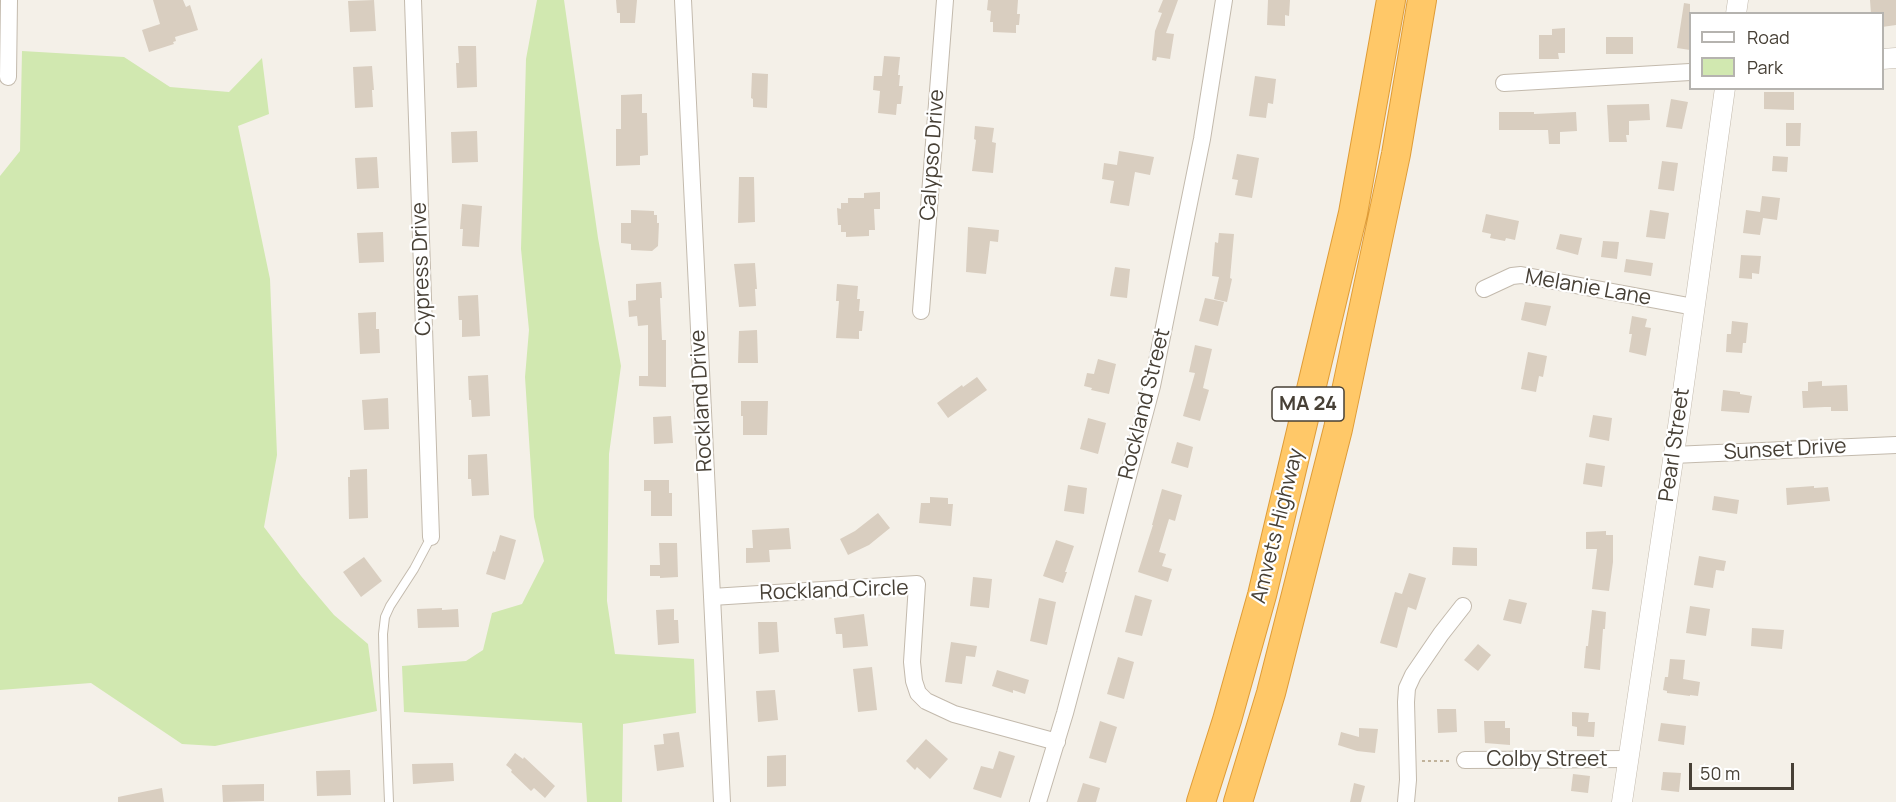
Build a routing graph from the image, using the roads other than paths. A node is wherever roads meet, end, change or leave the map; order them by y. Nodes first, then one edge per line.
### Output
1 (9, 0) edge
2 (413, 0) edge
3 (683, 0) edge
4 (945, 0) edge
5 (1224, 0) edge
6 (1391, 0) edge
7 (1422, 0) edge
8 (1689, 72) edge
9 (8, 77) dead end
10 (1504, 83) dead end
11 (1725, 90) edge
12 (1484, 289) dead end
13 (1694, 307) junction
14 (921, 311) dead end
15 (1896, 445) edge
16 (1673, 455) junction
17 (431, 537) joint
18 (712, 597) junction
19 (1463, 606) dead end
20 (1057, 742) junction
21 (1629, 759) junction
22 (1465, 760) road end
23 (389, 802) edge
24 (722, 802) edge
25 (1038, 802) edge
26 (1202, 802) edge
27 (1238, 802) edge
28 (1406, 802) edge
29 (1622, 802) edge

1 - 9 street
2 - 17 street, Cypress Drive
3 - 18 street, Rockland Drive
4 - 14 street, Calypso Drive
5 - 20 street, Rockland Street
6 - 26 highway, Amvets Highway / MA 24
7 - 27 highway, Amvets Highway / MA 24
8 - 10 street
11 - 13 street, Pearl Street
12 - 13 street, Melanie Lane
13 - 16 street, Pearl Street
15 - 16 street, Sunset Drive
16 - 21 street, Pearl Street
17 - 23 lane
18 - 20 street, Rockland Circle
18 - 24 street, Rockland Drive
19 - 28 street
20 - 25 street, Rockland Street
21 - 22 street, Colby Street
21 - 29 street, Pearl Street

